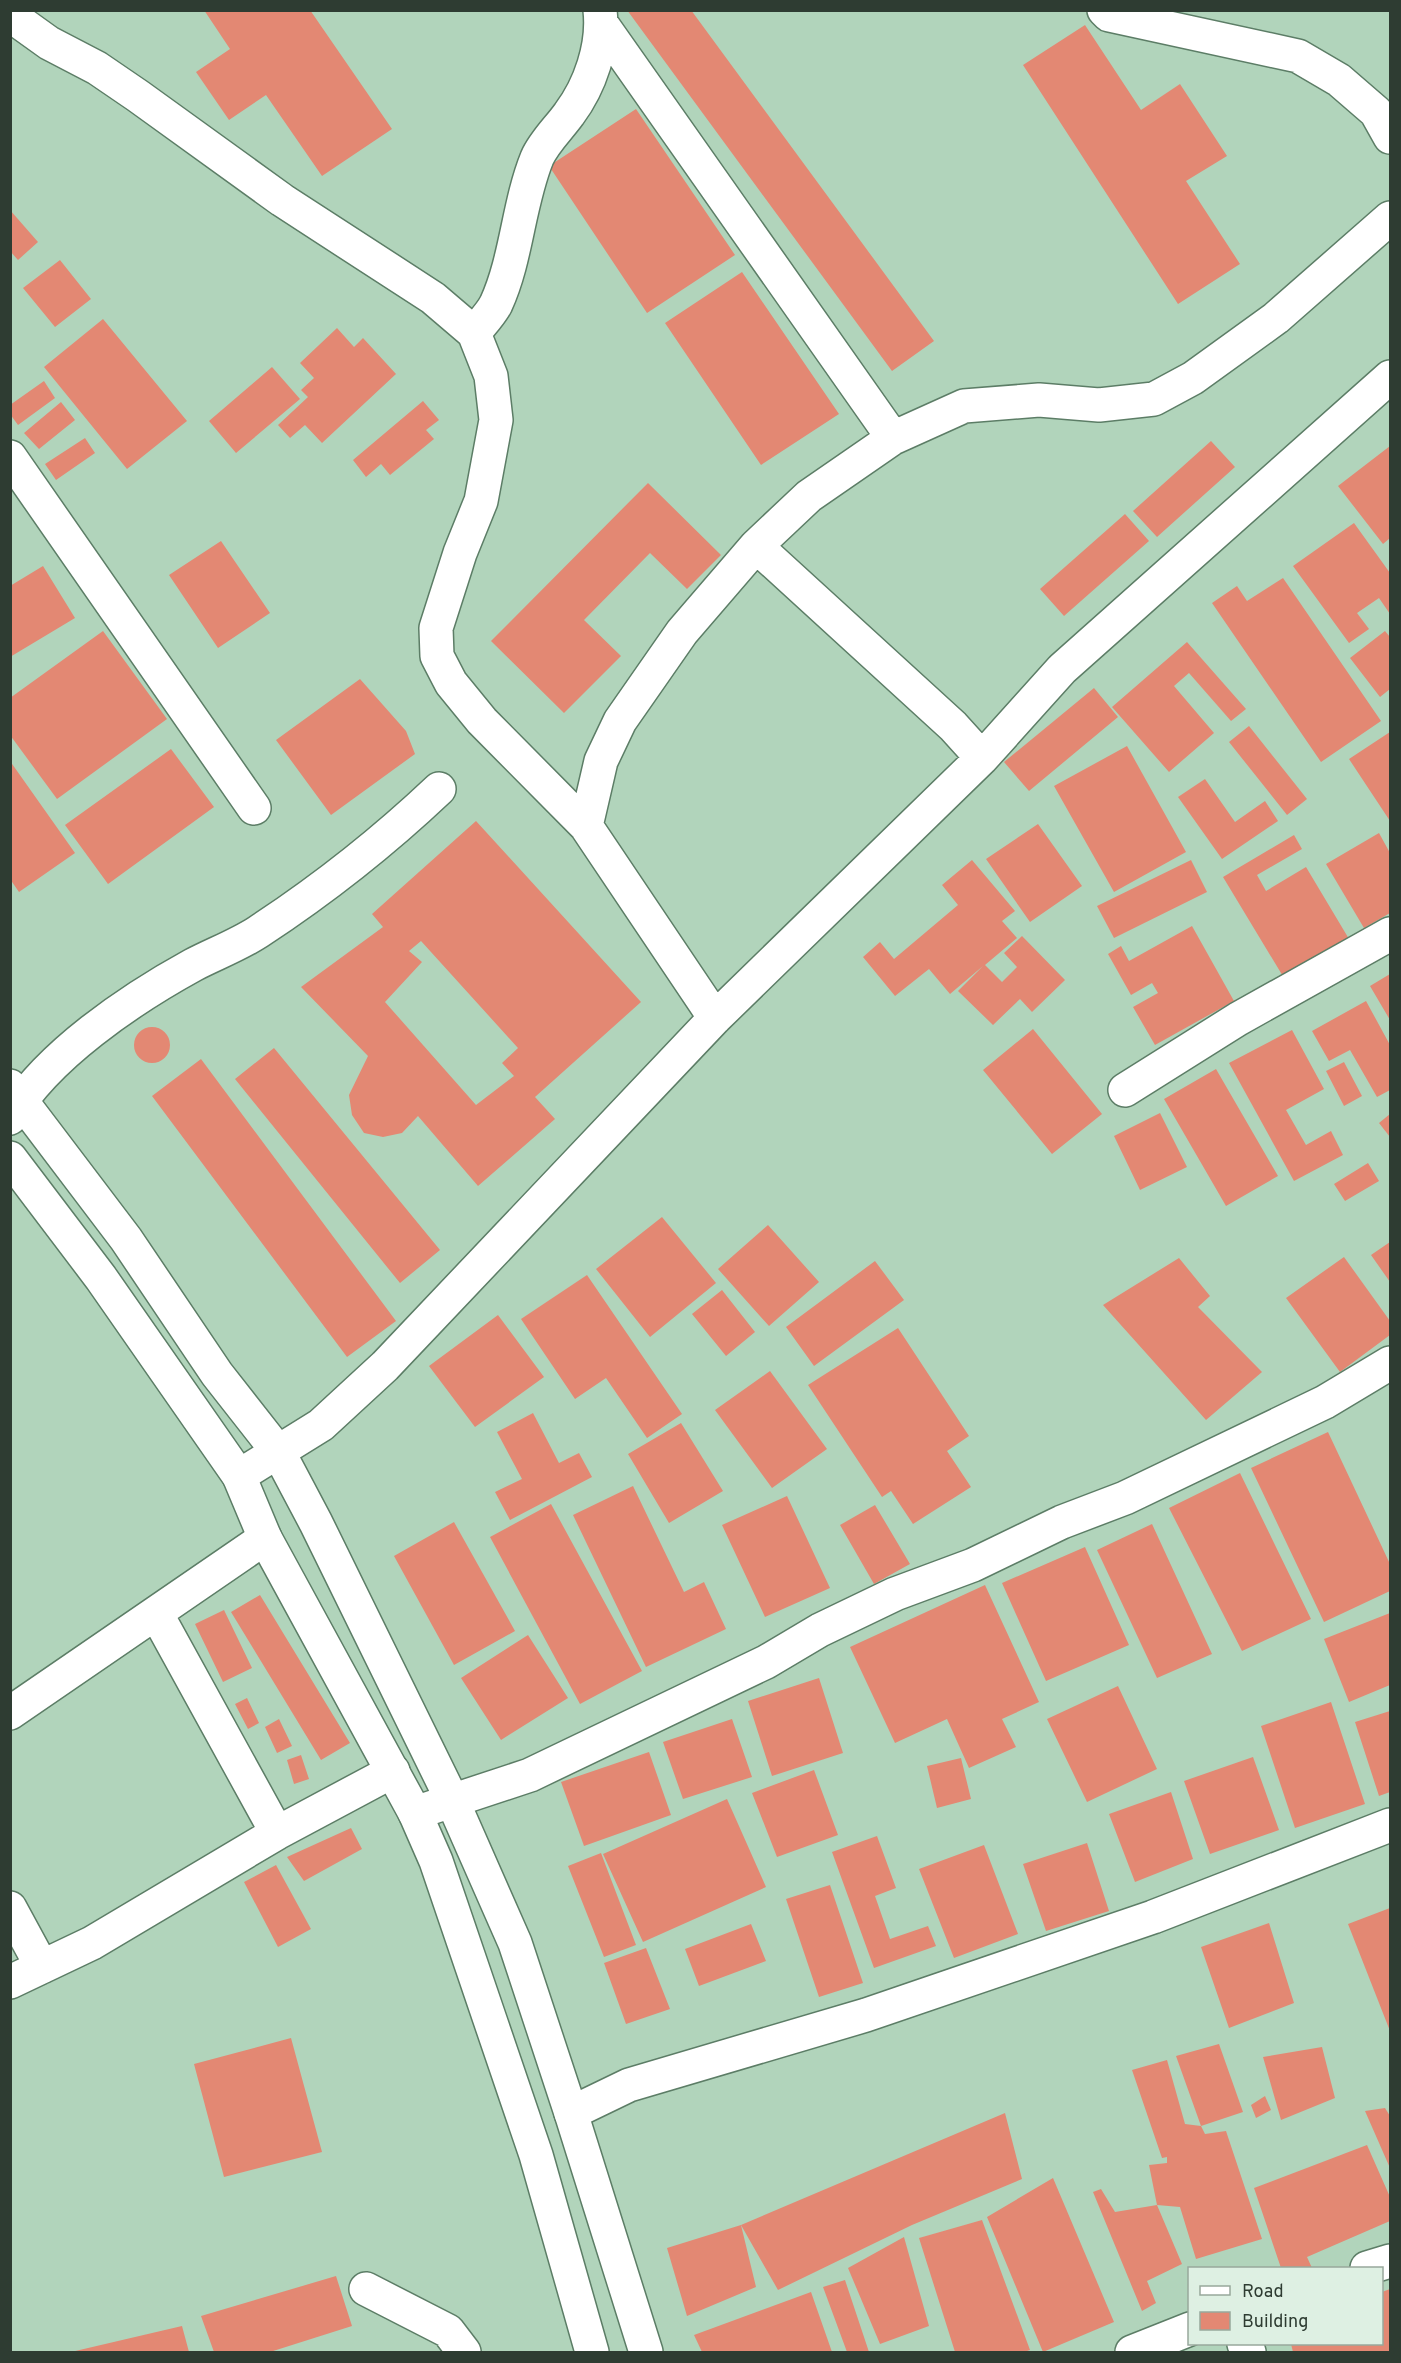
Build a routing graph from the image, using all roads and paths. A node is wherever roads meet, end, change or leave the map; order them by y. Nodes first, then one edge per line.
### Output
1 (1104, 10) edge
2 (10, 15) edge
3 (601, 17) edge
4 (1390, 137) edge
5 (1390, 218) edge
6 (474, 333) junction
7 (1390, 377) edge
8 (892, 438) junction
9 (10, 457) edge
10 (756, 546) junction
11 (982, 758) junction
12 (440, 789) dead end
13 (254, 808) dead end
14 (586, 826) junction
15 (1390, 934) edge
16 (715, 1018) junction
17 (1125, 1090) dead end
18 (14, 1102) edge
19 (10, 1158) edge
20 (1390, 1363) edge
21 (279, 1453) junction
22 (239, 1476) junction
23 (265, 1538) junction
24 (156, 1613) junction
25 (10, 1713) edge
26 (393, 1771) junction
27 (452, 1800) junction
28 (415, 1813) junction
29 (1390, 1825) edge
30 (277, 1833) junction
31 (10, 1908) edge
32 (42, 1967) junction
33 (10, 1982) edge
34 (572, 2113) junction
35 (1390, 2261) edge
36 (1370, 2267) edge
37 (366, 2289) dead end
38 (1188, 2330) edge
39 (464, 2352) edge
40 (592, 2352) edge
41 (646, 2352) edge
42 (1132, 2352) edge

1 - 4 street
2 - 6 street
3 - 6 street
3 - 8 street
5 - 8 street
6 - 14 street
7 - 11 street
8 - 10 street
9 - 13 street
10 - 11 street
10 - 14 street
11 - 16 street
12 - 18 street
14 - 16 street
15 - 17 street
16 - 21 street
18 - 21 street
19 - 22 street
20 - 27 street
21 - 22 street
21 - 27 street
22 - 23 street
23 - 24 street
23 - 26 street
24 - 25 street
24 - 30 street
26 - 28 street
26 - 30 street
27 - 28 street
27 - 34 street
28 - 40 street
29 - 34 street
30 - 32 street
31 - 32 street
32 - 33 street
34 - 41 street
35 - 36 street
37 - 39 street
38 - 42 street

